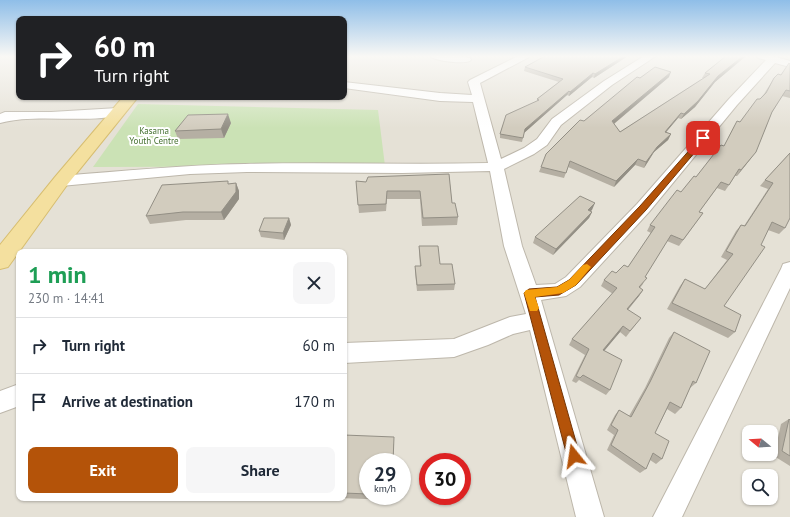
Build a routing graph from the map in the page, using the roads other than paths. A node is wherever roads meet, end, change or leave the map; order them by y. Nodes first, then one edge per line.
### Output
1 (462, 80) edge
2 (473, 80) edge
3 (613, 80) edge
4 (749, 80) edge
5 (347, 85) edge
6 (128, 100) edge
7 (118, 112) junction
8 (0, 119) edge
9 (496, 166) junction
10 (60, 181) junction
11 (0, 260) edge
12 (790, 269) edge
13 (529, 293) junction
14 (538, 320) junction
15 (347, 353) edge
16 (16, 396) edge
17 (0, 402) edge
18 (590, 517) edge
19 (667, 517) edge

1 - 5 street
2 - 9 street
3 - 9 street
4 - 13 street
6 - 7 main road
7 - 8 street
7 - 10 main road
9 - 10 street
9 - 13 street
10 - 11 main road
12 - 19 street
13 - 14 street
14 - 15 street
14 - 18 street
16 - 17 street

